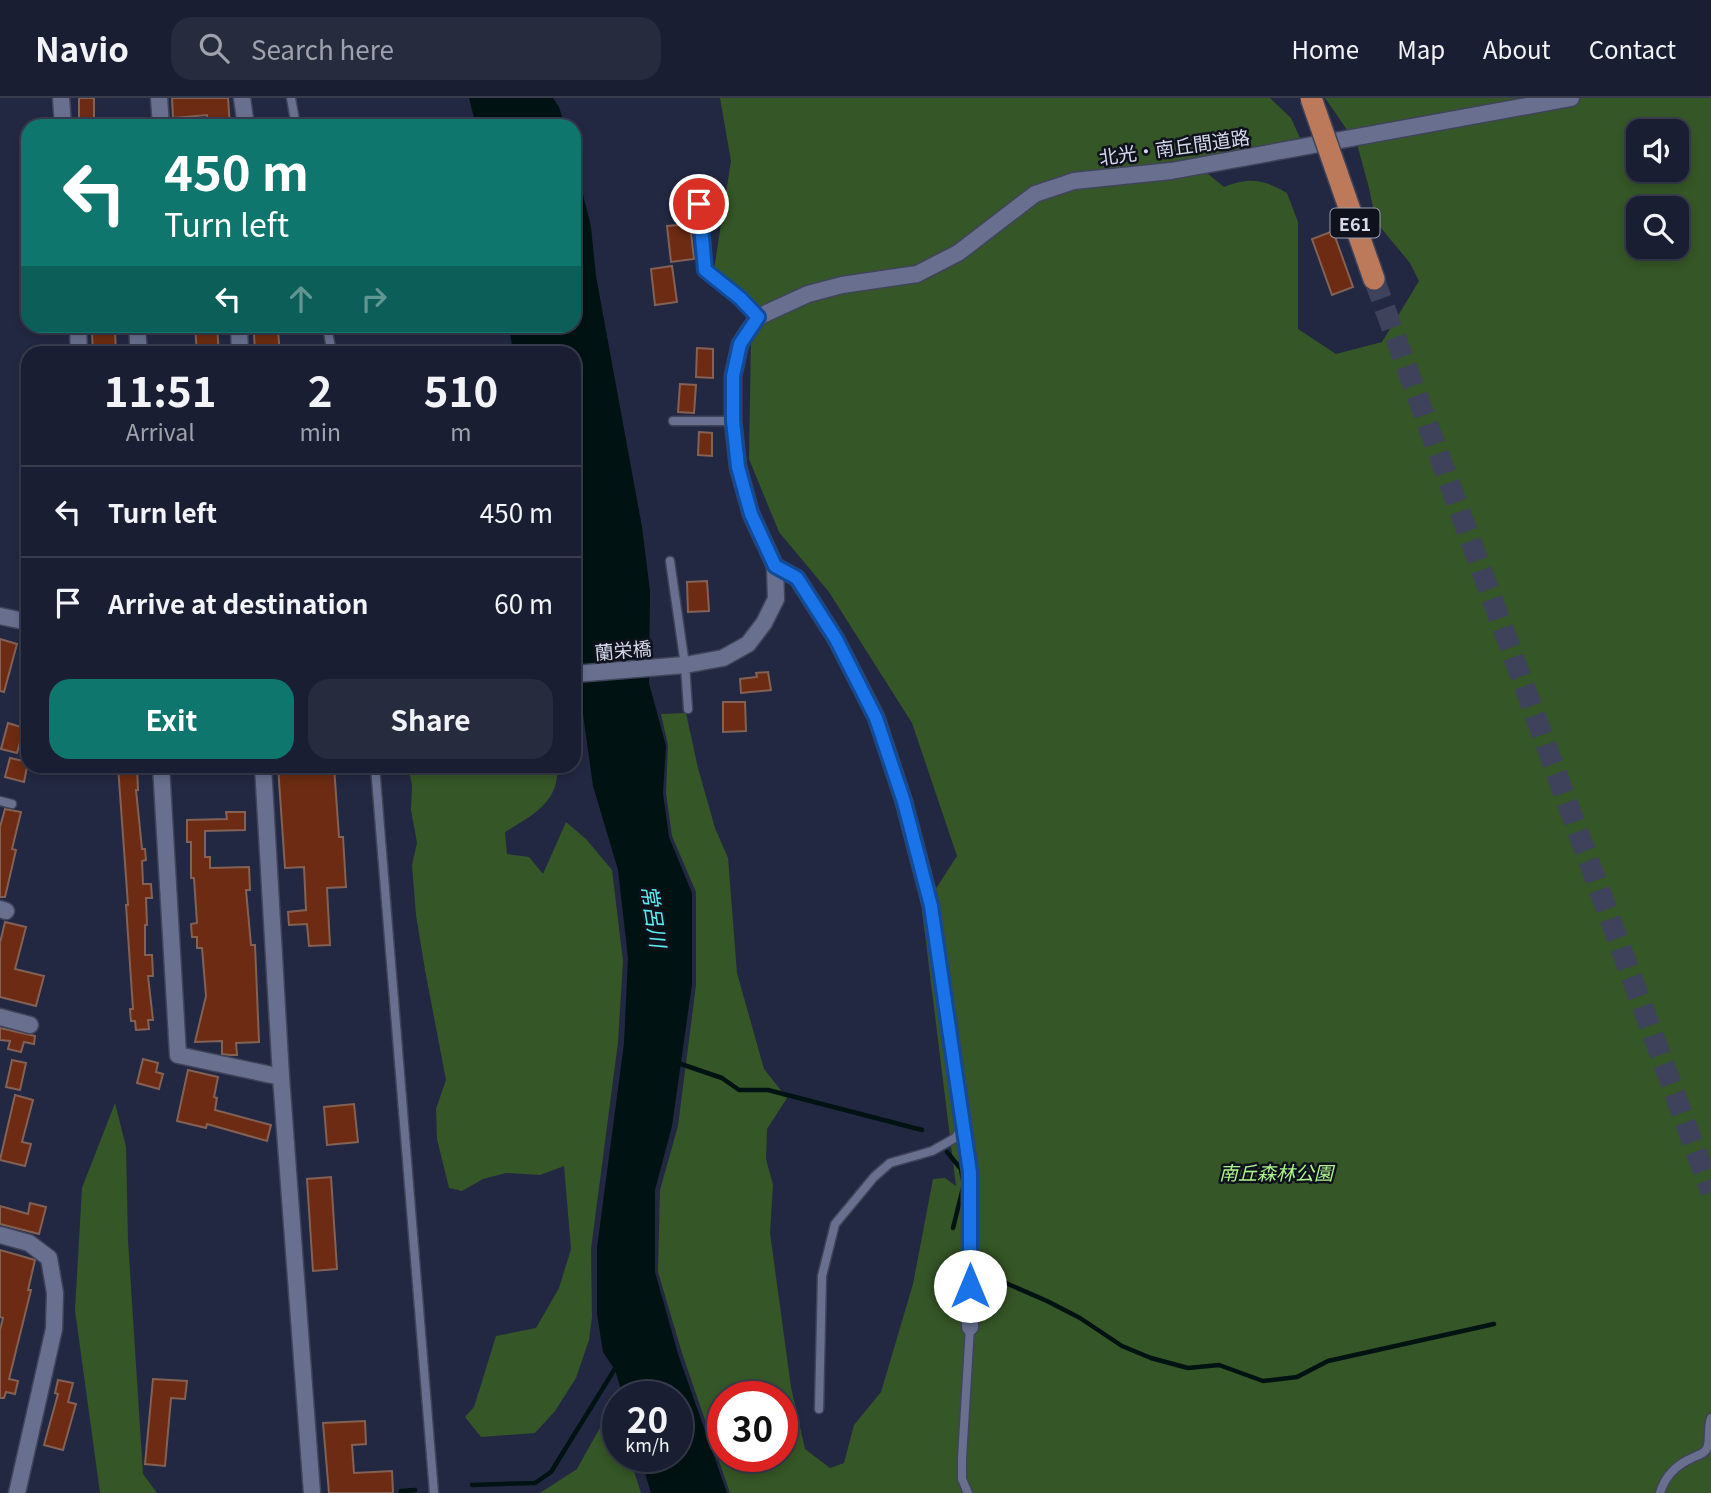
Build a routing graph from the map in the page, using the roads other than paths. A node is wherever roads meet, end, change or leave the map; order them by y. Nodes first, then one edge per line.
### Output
1 (61, 98) edge
2 (159, 98) edge
3 (242, 98) edge
4 (291, 98) edge
5 (1311, 98) edge
6 (1571, 98) edge
7 (62, 119) edge
8 (160, 119) edge
9 (245, 119) edge
10 (295, 119) edge
11 (699, 204) dead end
12 (1374, 279) tunnel mouth
13 (758, 317) junction
14 (673, 421) dead end
15 (733, 421) junction
16 (670, 561) dead end
17 (775, 566) junction
18 (0, 616) edge
19 (21, 620) edge
20 (680, 665) junction
21 (581, 673) edge
22 (688, 709) dead end
23 (161, 773) edge
24 (263, 773) edge
25 (375, 773) edge
26 (0, 801) edge
27 (12, 804) dead end
28 (0, 1017) edge
29 (30, 1025) dead end
30 (281, 1077) junction
31 (964, 1127) junction
32 (0, 1235) edge
33 (970, 1327) joint
34 (819, 1409) dead end
35 (1711, 1418) edge
36 (17, 1493) edge
37 (312, 1493) edge
38 (435, 1493) edge
39 (968, 1493) edge
40 (1660, 1493) edge

1 - 7 street
2 - 8 street
3 - 9 street
4 - 10 lane
5 - 12 highway, E61, bridge
6 - 13 street, 北光・南丘間道路
11 - 13 lane
13 - 15 street
14 - 15 lane
15 - 17 street
16 - 20 lane
17 - 20 street, 蘭栄橋
17 - 31 street
18 - 19 street
20 - 21 street, 蘭栄橋
20 - 22 lane
23 - 30 street
24 - 30 street
25 - 38 lane
26 - 27 lane
28 - 29 street
30 - 37 street
31 - 33 street
31 - 34 lane
32 - 36 street
33 - 39 lane
35 - 40 lane

